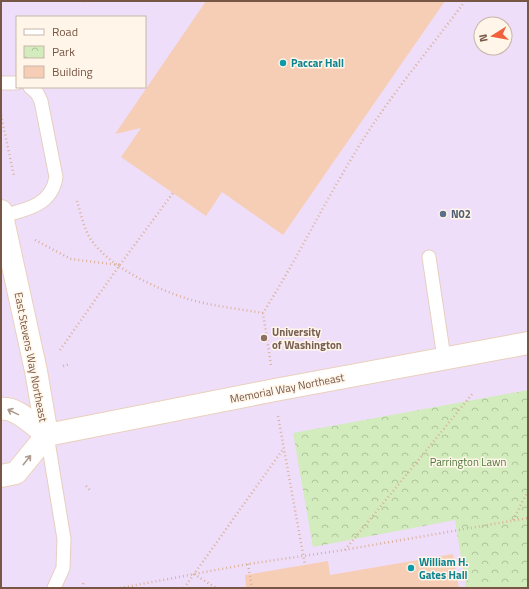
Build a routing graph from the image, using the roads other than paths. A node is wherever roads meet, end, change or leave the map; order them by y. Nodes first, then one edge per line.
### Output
1 (1, 83) edge
2 (16, 83) edge
3 (31, 88) edge
4 (2, 214) edge
5 (429, 257) dead end
6 (528, 343) edge
7 (444, 358) junction
8 (1, 409) edge
9 (47, 435) junction
10 (1, 476) edge
11 (54, 588) edge

1 - 2 lane
3 - 4 lane
4 - 9 street, East Stevens Way Northeast
5 - 7 lane
6 - 7 street, Memorial Way Northeast
7 - 9 street, Memorial Way Northeast
9 -> 8 street
10 -> 9 street
9 - 11 lane, East Stevens Way Northeast

